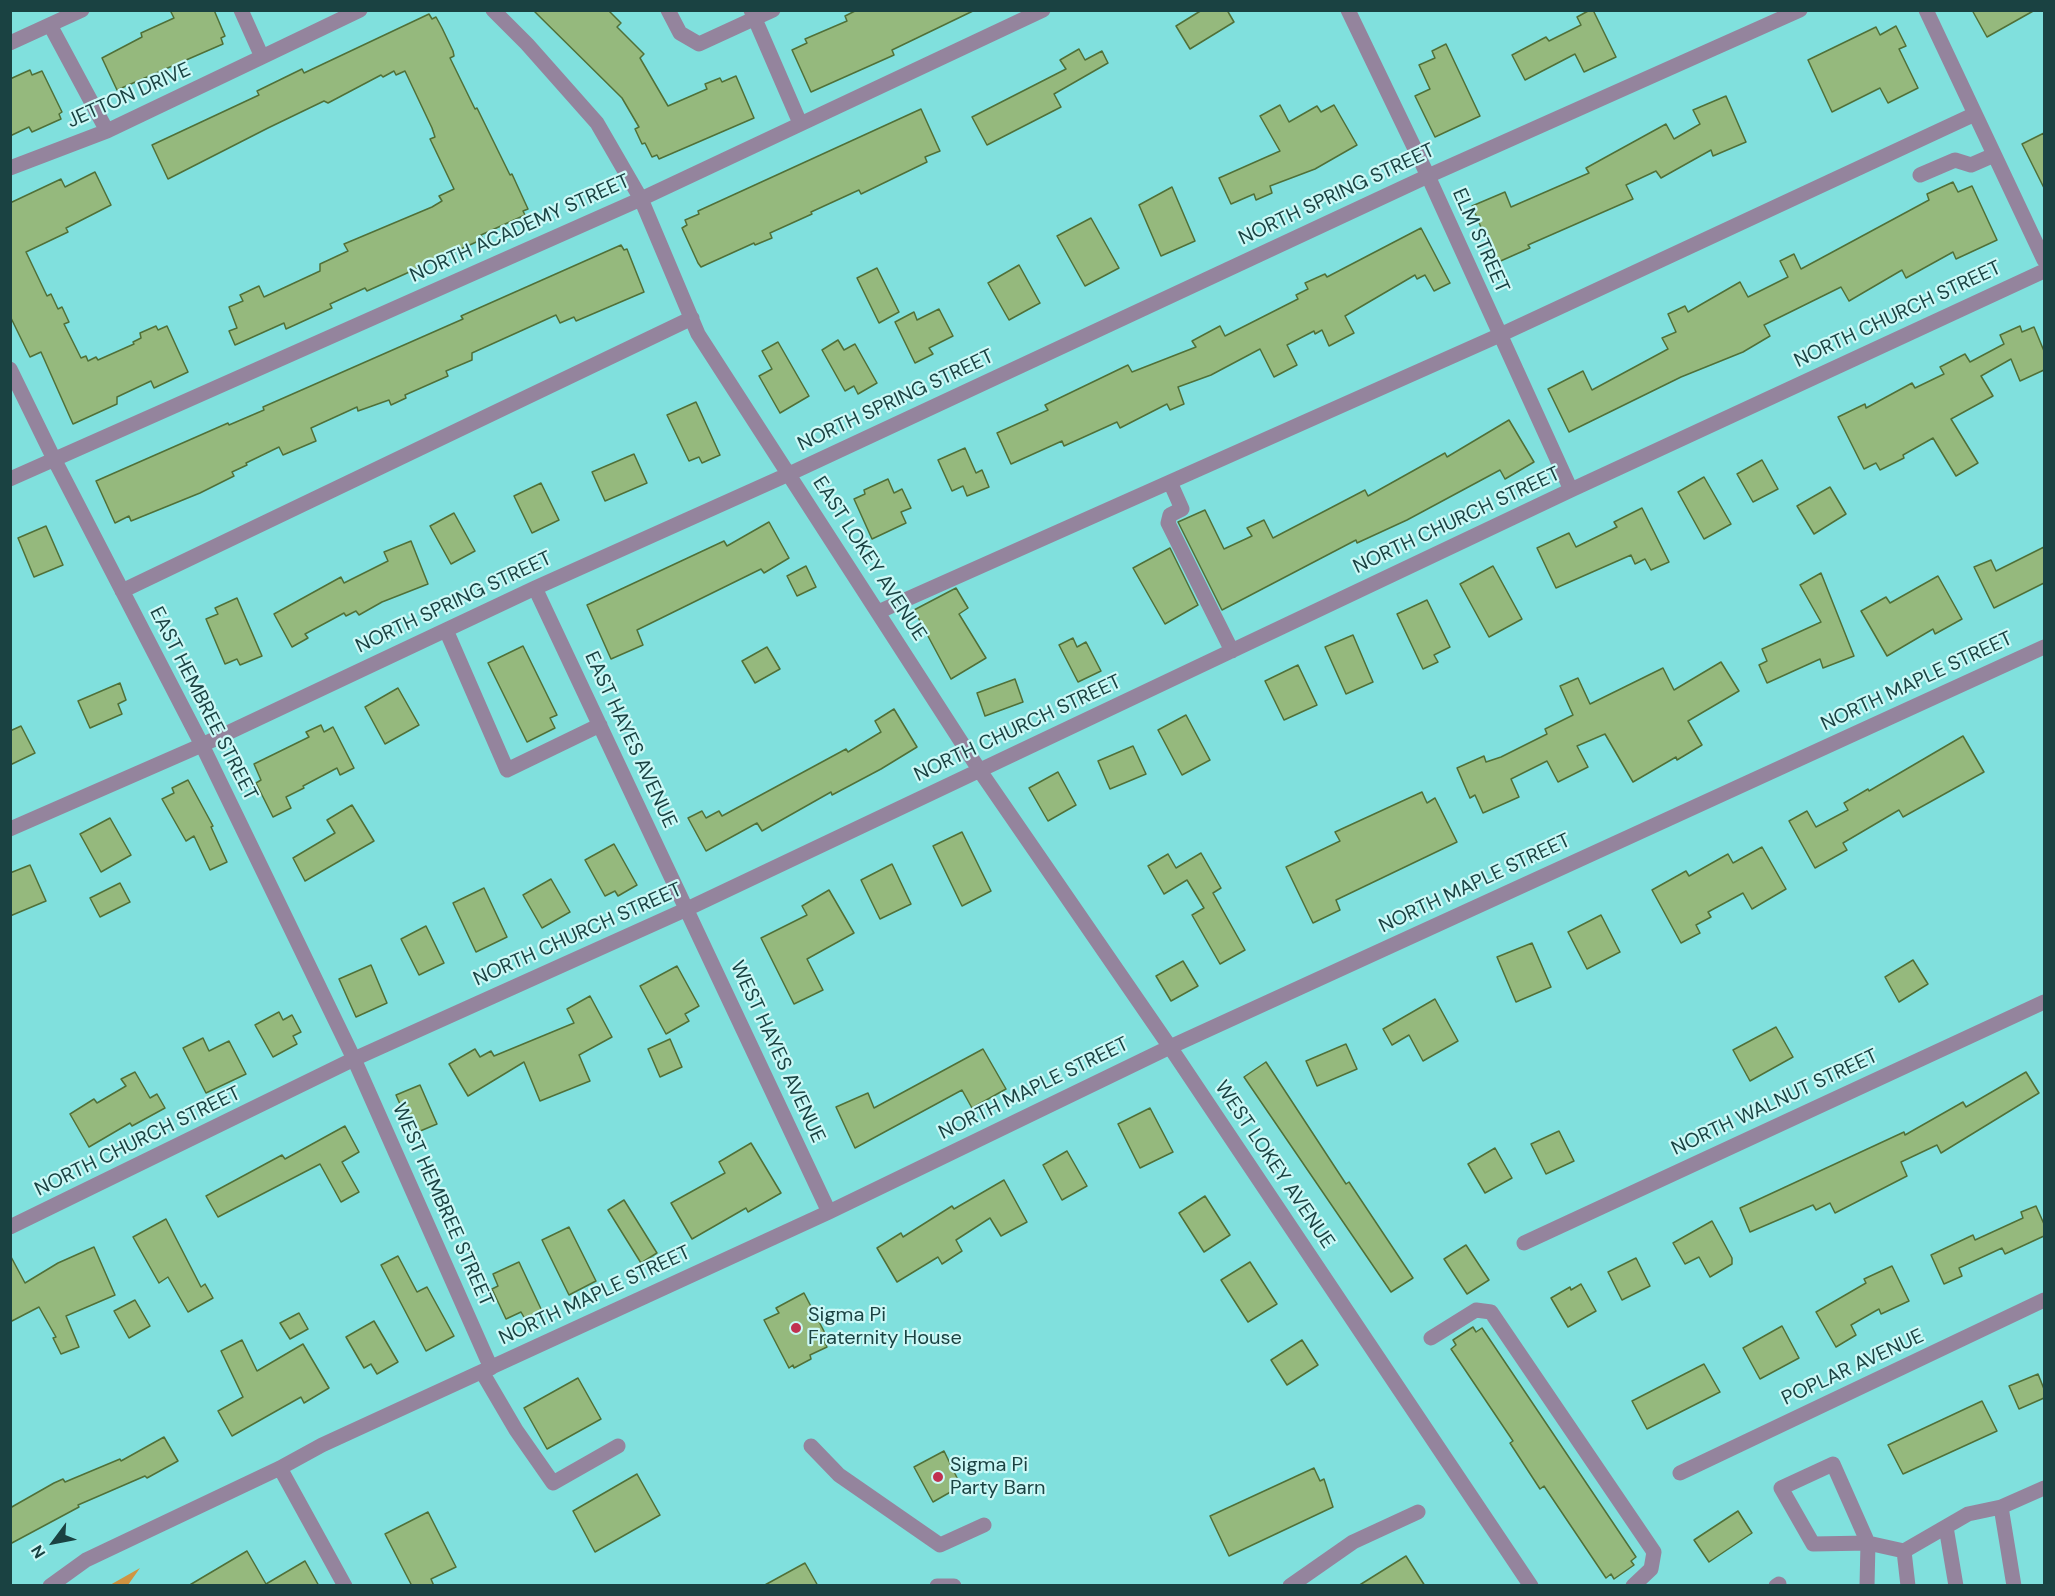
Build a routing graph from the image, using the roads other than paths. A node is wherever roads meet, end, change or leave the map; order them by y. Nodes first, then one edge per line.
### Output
1 (82, 10) edge
2 (242, 10) edge
3 (360, 10) edge
4 (493, 10) edge
5 (668, 10) edge
6 (773, 10) edge
7 (1347, 10) edge
8 (1800, 10) edge
9 (1926, 10) edge
10 (1037, 12) edge
11 (753, 15) edge
12 (50, 25) junction
13 (10, 43) edge
14 (262, 57) junction
15 (1975, 114) junction
16 (800, 123) junction
17 (107, 131) junction
18 (1994, 154) junction
19 (10, 168) edge
20 (1920, 175) dead end
21 (1428, 176) junction
22 (641, 199) junction
23 (2044, 260) edge
24 (2044, 270) edge
25 (692, 318) junction
26 (1500, 335) junction
27 (10, 369) edge
28 (54, 459) junction
29 (789, 474) junction
30 (10, 479) edge
31 (1170, 482) junction
32 (1571, 490) junction
33 (535, 588) junction
34 (122, 591) junction
35 (878, 612) junction
36 (446, 630) junction
37 (2044, 647) edge
38 (1232, 651) junction
39 (600, 725) junction
40 (202, 745) junction
41 (980, 771) junction
42 (10, 829) edge
43 (687, 909) junction
44 (2044, 1004) edge
45 (1170, 1047) junction
46 (354, 1059) junction
47 (828, 1212) junction
48 (10, 1227) edge
49 (1524, 1243) dead end
50 (2044, 1300) edge
51 (1431, 1338) dead end
52 (486, 1370) junction
53 (618, 1446) dead end
54 (811, 1446) dead end
55 (280, 1468) junction
56 (1680, 1473) dead end
57 (2044, 1488) edge
58 (2001, 1507) junction
59 (1418, 1512) dead end
60 (984, 1525) dead end
61 (1946, 1527) junction
62 (1868, 1542) junction
63 (1904, 1551) junction
64 (50, 1586) edge
65 (345, 1586) edge
66 (937, 1586) edge
67 (954, 1586) edge
68 (1290, 1586) edge
69 (1531, 1586) edge
70 (1633, 1586) edge
71 (1867, 1586) edge
72 (1908, 1586) edge
73 (1956, 1586) edge
74 (2014, 1586) edge

1 - 12 street
2 - 14 street
3 - 14 street
4 - 22 street, EAST LOKEY AVENUE
5 - 11 street
6 - 11 street
7 - 21 street, ELM STREET
8 - 21 street, NORTH SPRING STREET
9 - 15 street
10 - 16 street, NORTH ACADEMY STREET
11 - 16 street
12 - 13 street
12 - 17 street
14 - 17 street, JETTON DRIVE
15 - 18 street
15 - 26 street
16 - 22 street, NORTH ACADEMY STREET
17 - 19 street, JETTON DRIVE
18 - 20 street
18 - 23 street
21 - 26 street, ELM STREET
21 - 29 street, NORTH SPRING STREET
22 - 25 street, EAST LOKEY AVENUE
22 - 28 street, NORTH ACADEMY STREET
24 - 32 street, NORTH CHURCH STREET
25 - 29 street, EAST LOKEY AVENUE
25 - 34 street
26 - 31 street
26 - 32 street, ELM STREET
27 - 28 street, EAST HEMBREE STREET
28 - 30 street, NORTH ACADEMY STREET
28 - 34 street, EAST HEMBREE STREET
29 - 33 street, NORTH SPRING STREET
29 - 35 street, EAST LOKEY AVENUE
31 - 35 street
31 - 38 street
32 - 38 street, NORTH CHURCH STREET
33 - 36 street, NORTH SPRING STREET
33 - 39 street, EAST HAYES AVENUE
34 - 40 street, EAST HEMBREE STREET
35 - 41 street, EAST LOKEY AVENUE
36 - 39 street
36 - 40 street, NORTH SPRING STREET
37 - 45 street, NORTH MAPLE STREET
38 - 41 street, NORTH CHURCH STREET
39 - 43 street, EAST HAYES AVENUE
40 - 42 street, NORTH SPRING STREET
40 - 46 street, EAST HEMBREE STREET
41 - 43 street, NORTH CHURCH STREET
41 - 45 street, WEST LOKEY AVENUE
43 - 46 street, NORTH CHURCH STREET
43 - 47 street, WEST HAYES AVENUE
44 - 49 street, NORTH WALNUT STREET
45 - 47 street, NORTH MAPLE STREET
45 - 69 street, WEST LOKEY AVENUE
46 - 48 street, NORTH CHURCH STREET
46 - 52 street, WEST HEMBREE STREET
47 - 52 street, NORTH MAPLE STREET
50 - 56 street, POPLAR AVENUE
51 - 70 street
52 - 53 street, WEST HEMBREE STREET
52 - 55 street, NORTH MAPLE STREET
54 - 60 street
55 - 64 street, NORTH MAPLE STREET
55 - 65 street
57 - 58 street
58 - 61 street
58 - 74 street
59 - 68 street
61 - 63 street
61 - 73 street
62 - 62 street
62 - 63 street
62 - 71 street
63 - 72 street
66 - 67 street

